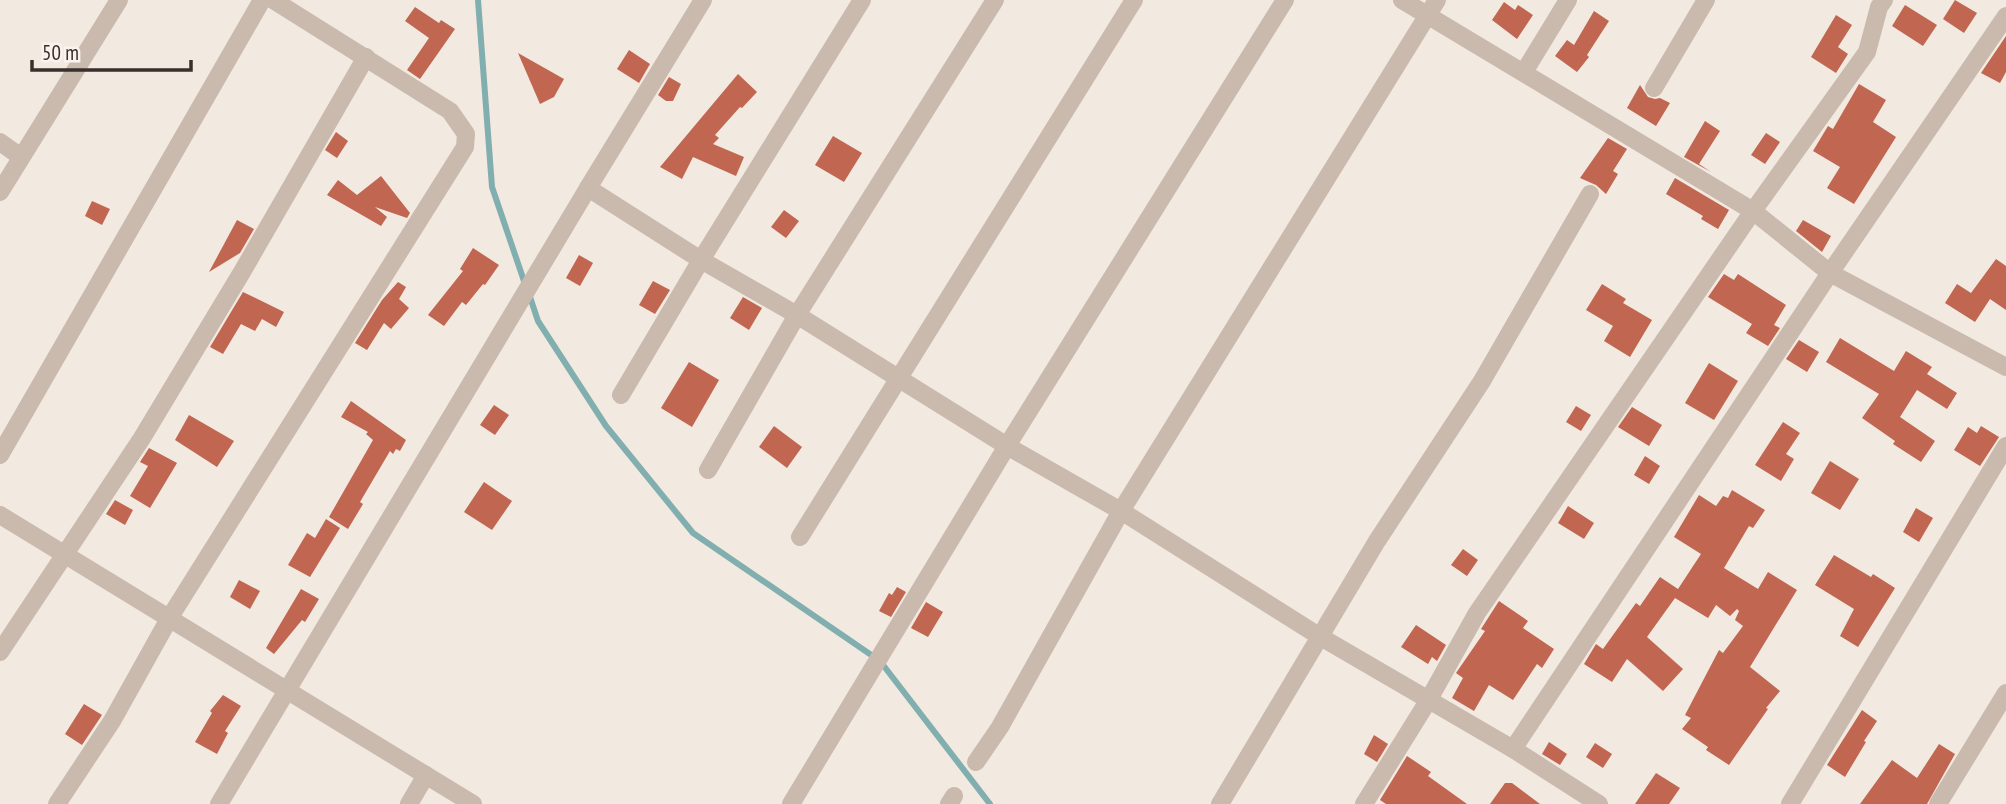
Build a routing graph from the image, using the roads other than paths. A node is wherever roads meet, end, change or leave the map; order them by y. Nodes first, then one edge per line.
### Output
1 (119, 0) edge
2 (262, 0) edge
3 (273, 0) edge
4 (704, 0) edge
5 (862, 0) edge
6 (995, 0) edge
7 (1134, 0) edge
8 (1285, 0) edge
9 (1402, 0) edge
10 (1568, 0) edge
11 (1706, 0) edge
12 (1884, 0) edge
13 (1433, 8) edge
14 (2006, 16) edge
15 (366, 57) junction
16 (1524, 72) junction
17 (1654, 88) dead end
18 (0, 142) edge
19 (21, 157) junction
20 (588, 188) junction
21 (0, 192) edge
22 (1590, 194) dead end
23 (1753, 211) junction
24 (701, 260) junction
25 (1830, 273) junction
26 (797, 316) junction
27 (2006, 367) edge
28 (899, 379) junction
29 (621, 395) dead end
30 (1007, 446) junction
31 (2006, 446) edge
32 (0, 454) edge
33 (708, 470) dead end
34 (1121, 511) junction
35 (0, 515) edge
36 (800, 537) dead end
37 (66, 555) junction
38 (170, 617) junction
39 (1319, 636) junction
40 (0, 652) edge
41 (288, 690) junction
42 (2006, 693) edge
43 (1428, 701) junction
44 (1513, 749) junction
45 (976, 762) dead end
46 (426, 775) junction
47 (58, 804) edge
48 (219, 804) edge
49 (409, 804) edge
50 (473, 804) edge
51 (791, 804) edge
52 (1220, 804) edge
53 (1364, 804) edge
54 (1598, 804) edge
55 (1790, 804) edge
56 (1938, 804) edge

1 - 19 street
2 - 32 street
3 - 15 street
4 - 20 street
5 - 24 street
6 - 26 street
7 - 28 street
8 - 30 street
9 - 13 street
10 - 16 street
11 - 17 street
12 - 23 street
13 - 16 street
13 - 34 street
14 - 25 street
15 - 37 street
15 - 38 street
16 - 23 street
18 - 19 street
19 - 21 street
20 - 24 street
20 - 41 street
22 - 39 street
23 - 25 street
23 - 43 street
24 - 26 street
24 - 29 street
25 - 27 street
25 - 44 street
26 - 28 street
26 - 33 street
28 - 30 street
28 - 36 street
30 - 34 street
30 - 51 street
31 - 55 street
34 - 39 street
34 - 45 street
35 - 37 street
37 - 38 street
37 - 40 street
38 - 41 street
38 - 47 street
39 - 43 street
39 - 52 street
41 - 46 street
41 - 48 street
42 - 56 street
43 - 44 street
43 - 53 street
44 - 54 street
46 - 49 street
46 - 50 street

